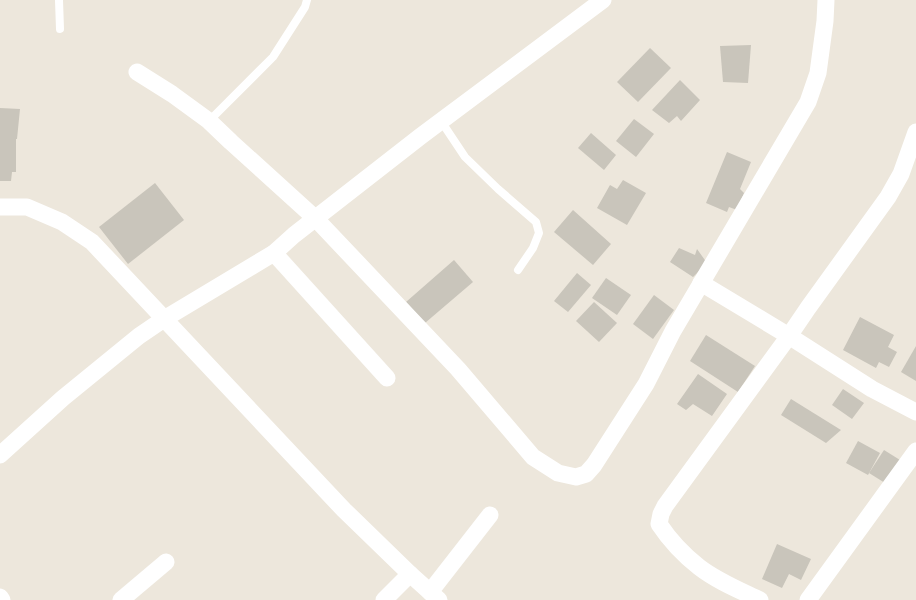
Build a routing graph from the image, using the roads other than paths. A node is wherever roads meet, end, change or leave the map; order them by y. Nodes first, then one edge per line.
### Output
1 (59, 0) edge
2 (307, 0) edge
3 (603, 0) edge
4 (826, 0) edge
5 (60, 29) dead end
6 (137, 72) dead end
7 (209, 121) junction
8 (440, 121) junction
9 (916, 132) edge
10 (0, 207) edge
11 (316, 219) junction
12 (274, 253) junction
13 (518, 270) dead end
14 (701, 283) junction
15 (164, 319) junction
16 (789, 336) junction
17 (388, 378) dead end
18 (916, 412) edge
19 (916, 451) edge
20 (0, 455) edge
21 (490, 515) dead end
22 (166, 562) dead end
23 (410, 574) junction
24 (434, 596) edge
25 (0, 597) edge
26 (2, 600) edge
27 (120, 600) edge
28 (384, 600) edge
29 (760, 600) edge
30 (808, 600) edge

1 - 5 lane
2 - 7 lane
3 - 8 street
4 - 14 street
6 - 7 street
7 - 11 street
8 - 11 street
8 - 13 lane
9 - 16 street
10 - 15 street
11 - 12 street
11 - 14 street
12 - 15 street
12 - 17 street
14 - 16 street
15 - 20 street
15 - 23 street
16 - 18 street
16 - 29 street
19 - 30 street
21 - 24 street
22 - 27 street
23 - 24 street
23 - 28 street
25 - 26 street

